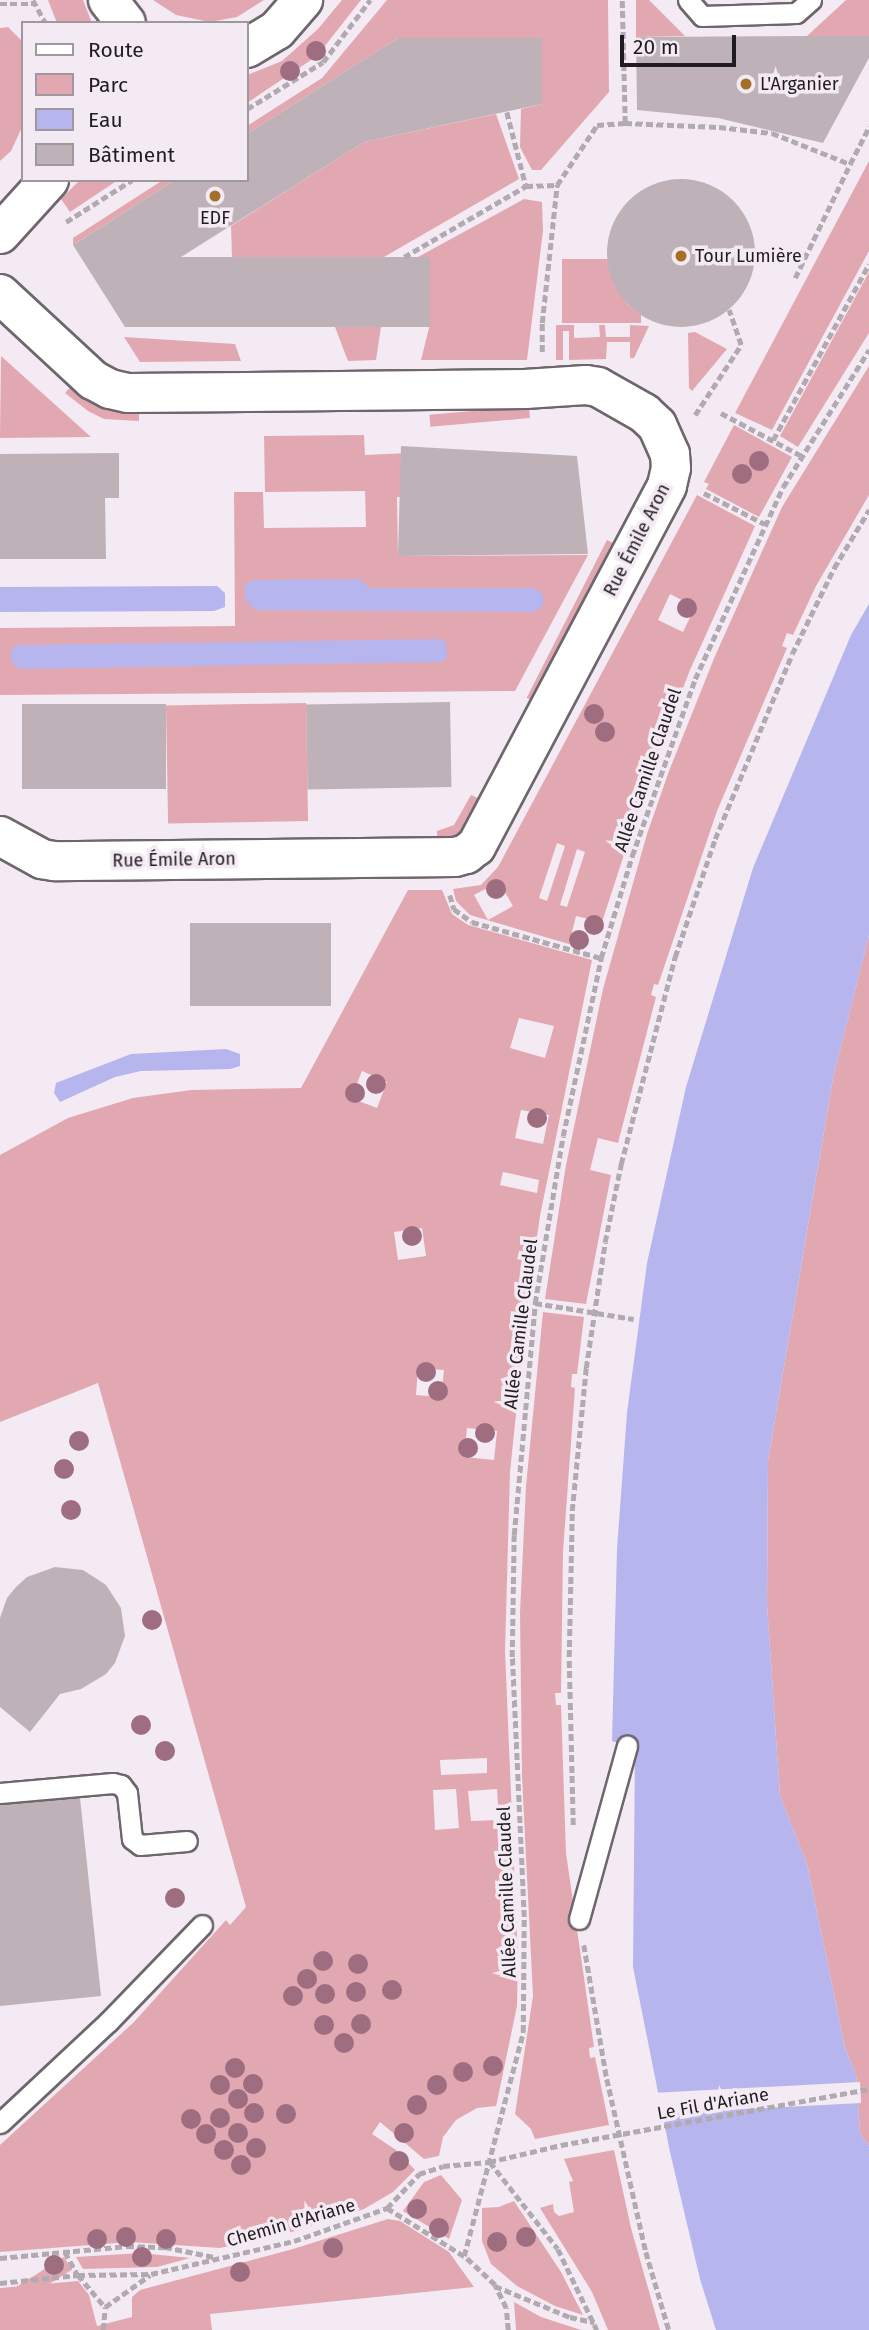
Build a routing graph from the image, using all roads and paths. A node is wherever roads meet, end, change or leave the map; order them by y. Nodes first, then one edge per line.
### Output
1 (107, 0) edge
2 (303, 0) edge
3 (370, 0) edge
4 (621, 0) edge
5 (688, 0) edge
6 (811, 0) edge
7 (33, 2) edge
8 (0, 4) edge
9 (45, 21) edge
10 (109, 21) edge
11 (124, 21) edge
12 (248, 47) edge
13 (248, 107) edge
14 (507, 112) dead end
15 (625, 123) junction
16 (869, 127) edge
17 (850, 164) junction
18 (47, 182) edge
19 (557, 185) junction
20 (526, 186) junction
21 (0, 234) edge
22 (404, 257) dead end
23 (869, 264) edge
24 (795, 278) dead end
25 (0, 294) edge
26 (729, 310) dead end
27 (869, 350) edge
28 (542, 359) dead end
29 (721, 413) dead end
30 (692, 418) dead end
31 (773, 440) junction
32 (802, 456) junction
33 (694, 488) dead end
34 (869, 510) edge
35 (765, 524) junction
36 (0, 836) edge
37 (449, 891) dead end
38 (601, 958) junction
39 (535, 1303) junction
40 (594, 1313) junction
41 (634, 1320) dead end
42 (627, 1746) dead end
43 (0, 1793) edge
44 (187, 1842) dead end
45 (579, 1919) dead end
46 (202, 1925) dead end
47 (869, 2089) edge
48 (0, 2123) edge
49 (561, 2146) joint
50 (489, 2162) junction
51 (387, 2208) junction
52 (65, 2252) junction
53 (464, 2256) junction
54 (0, 2258) edge
55 (218, 2258) junction
56 (151, 2274) junction
57 (78, 2275) junction
58 (0, 2283) edge
59 (495, 2286) junction
60 (105, 2307) junction
61 (594, 2322) junction
62 (103, 2330) edge
63 (508, 2330) edge
64 (597, 2330) edge

1 - 10 street
1 - 11 street
2 - 12 street
3 - 13 path
4 - 15 path
5 - 6 lane
7 - 8 path
7 - 9 path
14 - 20 path
15 - 17 path
15 - 19 path
16 - 17 path
17 - 24 path
18 - 21 street
19 - 20 path
19 - 28 path
20 - 22 path
23 - 31 path
25 - 36 street, Rue Émile Aron
26 - 30 path
27 - 32 path, Allée Camille Claudel
29 - 31 path
31 - 32 path
32 - 35 path, Allée Camille Claudel
33 - 35 path
34 - 40 path
35 - 38 path, Allée Camille Claudel
37 - 38 path
38 - 39 path, Allée Camille Claudel
39 - 40 path
39 - 50 path, Allée Camille Claudel
40 - 41 path
42 - 45 lane
43 - 44 lane
46 - 48 lane
47 - 49 path, Le Fil d'Ariane, bridge
49 - 50 path, Chemin d'Ariane
50 - 51 path, Chemin d'Ariane
50 - 53 path, Allée Camille Claudel
50 - 61 path
51 - 53 path
51 - 55 path, Chemin d'Ariane
52 - 54 path, Chemin d'Ariane
52 - 55 path, Chemin d'Ariane
52 - 57 path
53 - 59 path
55 - 56 path, Chemin d'Ariane
56 - 57 path, Chemin d'Ariane
56 - 60 path
57 - 58 path, Chemin d'Ariane
57 - 60 path
59 - 61 path
59 - 63 path
60 - 62 path
61 - 64 path

